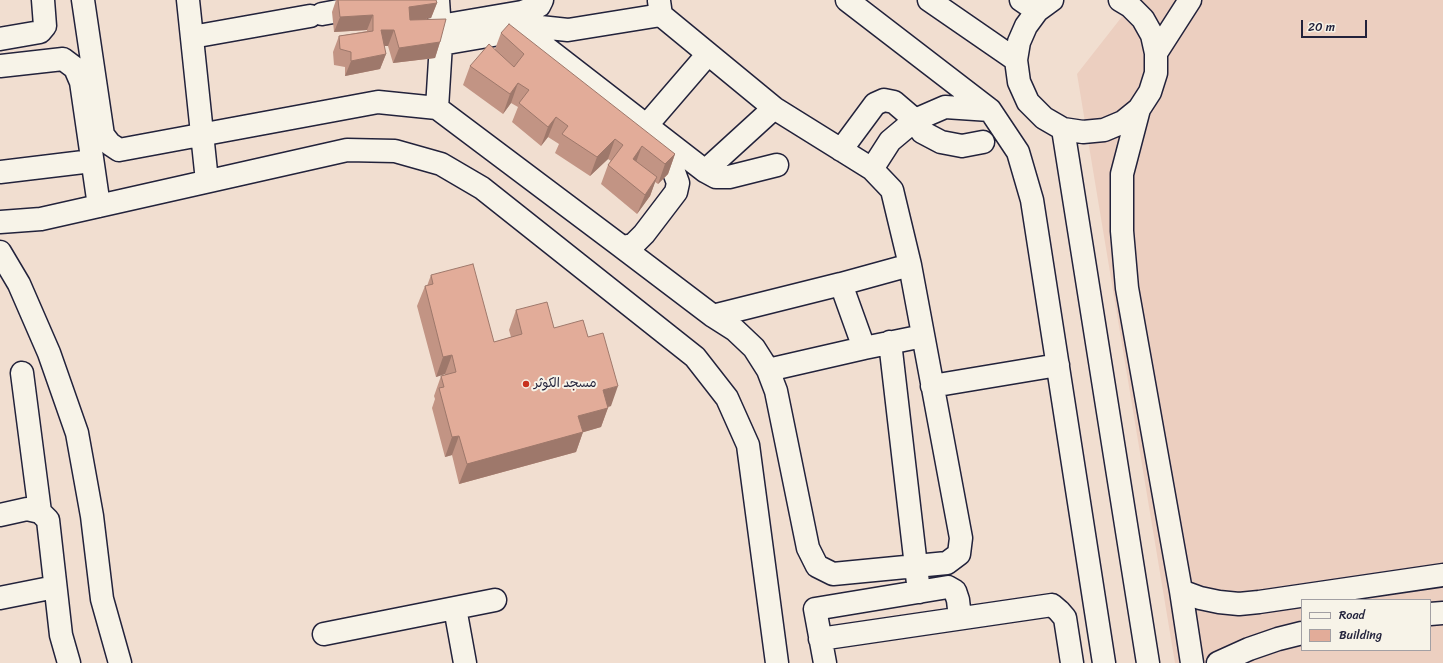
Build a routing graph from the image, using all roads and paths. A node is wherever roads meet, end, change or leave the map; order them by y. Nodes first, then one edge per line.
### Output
1 (43, 0) edge
2 (83, 0) edge
3 (188, 0) edge
4 (400, 0) edge
5 (438, 0) edge
6 (542, 0) edge
7 (847, 0) edge
8 (929, 0) edge
9 (1190, 0) edge
10 (1128, 2) edge
11 (1037, 4) edge
12 (317, 6) edge
13 (660, 8) edge
14 (191, 30) junction
15 (523, 30) junction
16 (440, 35) junction
17 (0, 39) edge
18 (1156, 53) junction
19 (708, 54) junction
20 (1016, 60) junction
21 (0, 66) edge
22 (437, 108) junction
23 (774, 108) junction
24 (602, 109) edge
25 (1139, 109) junction
26 (990, 110) junction
27 (915, 120) junction
28 (646, 126) junction
29 (1063, 129) junction
30 (202, 134) junction
31 (983, 142) dead end
32 (841, 150) junction
33 (92, 162) junction
34 (777, 165) dead end
35 (872, 169) junction
36 (705, 171) junction
37 (0, 172) edge
38 (207, 181) junction
39 (99, 206) junction
40 (0, 222) edge
41 (622, 247) junction
42 (0, 252) edge
43 (910, 265) junction
44 (841, 284) junction
45 (712, 316) junction
46 (922, 336) junction
47 (890, 342) junction
48 (864, 348) junction
49 (1058, 365) junction
50 (768, 370) junction
51 (22, 373) dead end
52 (932, 386) junction
53 (40, 512) junction
54 (0, 515) edge
55 (916, 566) junction
56 (1443, 575) edge
57 (55, 587) junction
58 (1181, 591) junction
59 (919, 592) junction
60 (0, 598) edge
61 (495, 600) dead end
62 (454, 608) junction
63 (1443, 613) edge
64 (1431, 614) edge
65 (960, 618) junction
66 (1301, 633) edge
67 (324, 634) dead end
68 (820, 639) junction
69 (69, 663) edge
70 (120, 663) edge
71 (465, 663) edge
72 (777, 663) edge
73 (825, 663) edge
74 (1072, 663) edge
75 (1104, 663) edge
76 (1148, 663) edge
77 (1192, 663) edge
78 (1218, 663) edge

1 - 17 street
2 - 30 street
3 - 14 street
4 - 12 street
5 - 16 street
6 - 16 street
7 - 26 street
8 - 20 street
9 - 18 street
10 - 18 street
11 - 20 street
12 - 14 street
13 - 15 street
13 - 19 street
14 - 30 street
15 - 16 street
15 - 28 street
16 - 22 street
18 - 25 street
19 - 23 street
19 - 28 street
20 - 29 street
21 - 33 street
22 - 30 street
22 - 41 street
23 - 32 street
23 - 36 street
24 - 41 street
25 - 29 street
25 - 58 street
26 - 27 street
26 - 49 street
27 - 31 street
27 - 32 street
27 - 35 street
28 - 36 street
29 - 76 street
30 - 38 street
32 - 35 street
33 - 37 street
33 - 39 street
34 - 36 street
35 - 43 street
38 - 39 street
38 - 72 street
39 - 40 street
41 - 45 street
42 - 70 street
43 - 44 street
43 - 46 street
44 - 45 street
44 - 48 street
45 - 50 street
46 - 47 street
46 - 52 street
47 - 48 street
47 - 55 street
48 - 50 street
49 - 52 street
49 - 75 street
50 - 55 street
51 - 53 street
52 - 55 street
53 - 54 street
53 - 57 street
55 - 59 street
56 - 58 street
57 - 60 street
57 - 69 street
58 - 77 street
59 - 65 street
59 - 68 street
61 - 62 street
62 - 67 street
62 - 71 street
63 - 64 street
65 - 68 street
65 - 74 street
66 - 78 street
68 - 73 street

